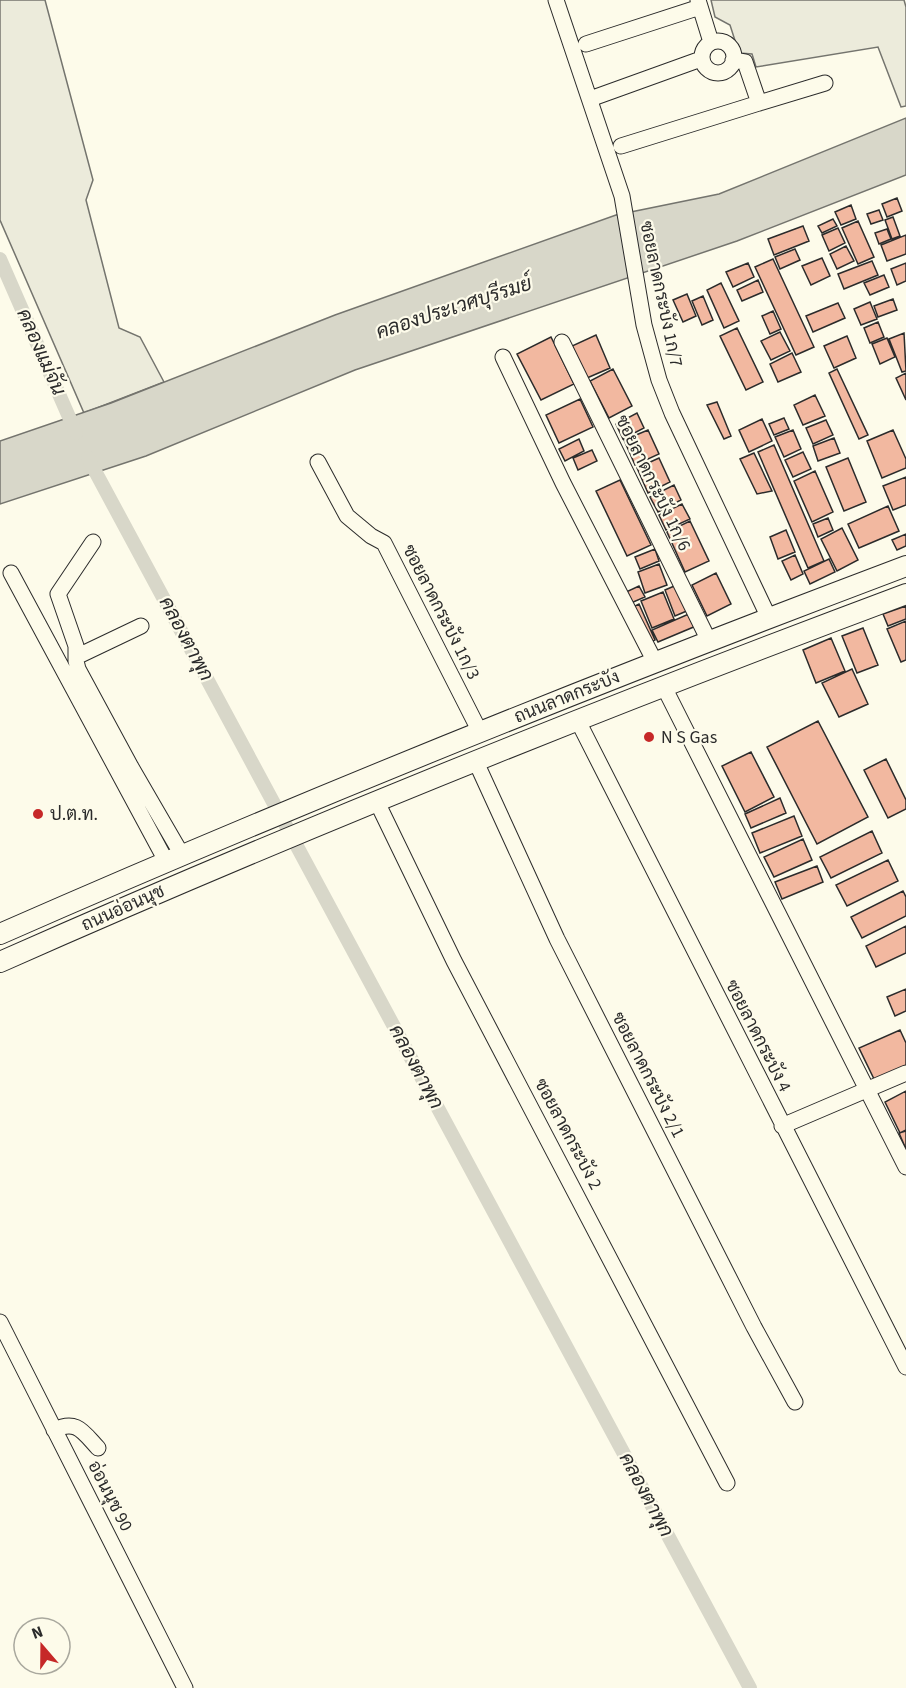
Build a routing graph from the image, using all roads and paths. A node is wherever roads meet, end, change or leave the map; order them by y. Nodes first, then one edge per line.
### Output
1 (556, 0) edge
2 (699, 3) edge
3 (711, 42) junction
4 (586, 44) dead end
5 (701, 59) junction
6 (733, 60) junction
7 (825, 83) dead end
8 (590, 99) junction
9 (759, 103) junction
10 (614, 148) junction
11 (562, 342) dead end
12 (503, 357) dead end
13 (318, 462) dead end
14 (93, 542) dead end
15 (906, 566) edge
16 (11, 573) dead end
17 (906, 594) edge
18 (769, 618) junction
19 (141, 626) dead end
20 (708, 641) junction
21 (76, 657) junction
22 (655, 662) junction
23 (664, 687) junction
24 (578, 721) junction
25 (480, 732) junction
26 (476, 762) junction
27 (368, 805) junction
28 (230, 834) joint
29 (247, 854) joint
30 (174, 858) junction
31 (0, 934) edge
32 (0, 962) edge
33 (906, 1073) edge
34 (866, 1090) junction
35 (782, 1126) junction
36 (906, 1167) edge
37 (0, 1322) edge
38 (906, 1367) edge
39 (795, 1402) dead end
40 (54, 1430) junction
41 (98, 1448) dead end
42 (727, 1483) dead end
43 (185, 1688) edge

1 - 8 street, ซอยลาดกระบัง 1ก/7
2 - 3 street
2 - 4 street
3 - 5 street
3 - 6 street
5 - 6 street
5 - 8 street
6 - 9 street
7 - 9 street
8 - 10 street, ซอยลาดกระบัง 1ก/7
9 - 10 street
10 - 18 street, ซอยลาดกระบัง 1ก/7
11 - 20 street, ซอยลาดกระบัง 1ก/6
12 - 22 street
13 - 25 street, ซอยลาดกระบัง 1ก/3
14 - 21 street
15 - 18 main road, ถนนลาดกระบัง
16 - 30 street
17 - 23 main road, ถนนลาดกระบัง
18 - 20 main road, ถนนลาดกระบัง
19 - 21 street
20 - 22 main road, ถนนลาดกระบัง
21 - 30 street
22 - 25 main road, ถนนลาดกระบัง
23 - 24 main road, ถนนลาดกระบัง
23 - 34 street
24 - 26 main road, ถนนลาดกระบัง
24 - 35 street, ซอยลาดกระบัง 4
25 - 28 main road, ถนนลาดกระบัง
26 - 27 main road, ถนนลาดกระบัง
26 - 39 street, ซอยลาดกระบัง 2/1
27 - 29 main road, ถนนลาดกระบัง
27 - 42 street, ซอยลาดกระบัง 2
28 - 30 main road, ถนนอ่อนนุช
29 - 32 main road, ถนนอ่อนนุช
30 - 31 main road, ถนนอ่อนนุช
33 - 34 street
34 - 35 street
34 - 36 street
35 - 38 street, ซอยลาดกระบัง 4
37 - 40 street, อ่อนนุช 90
40 - 41 street
40 - 43 street, อ่อนนุช 90

